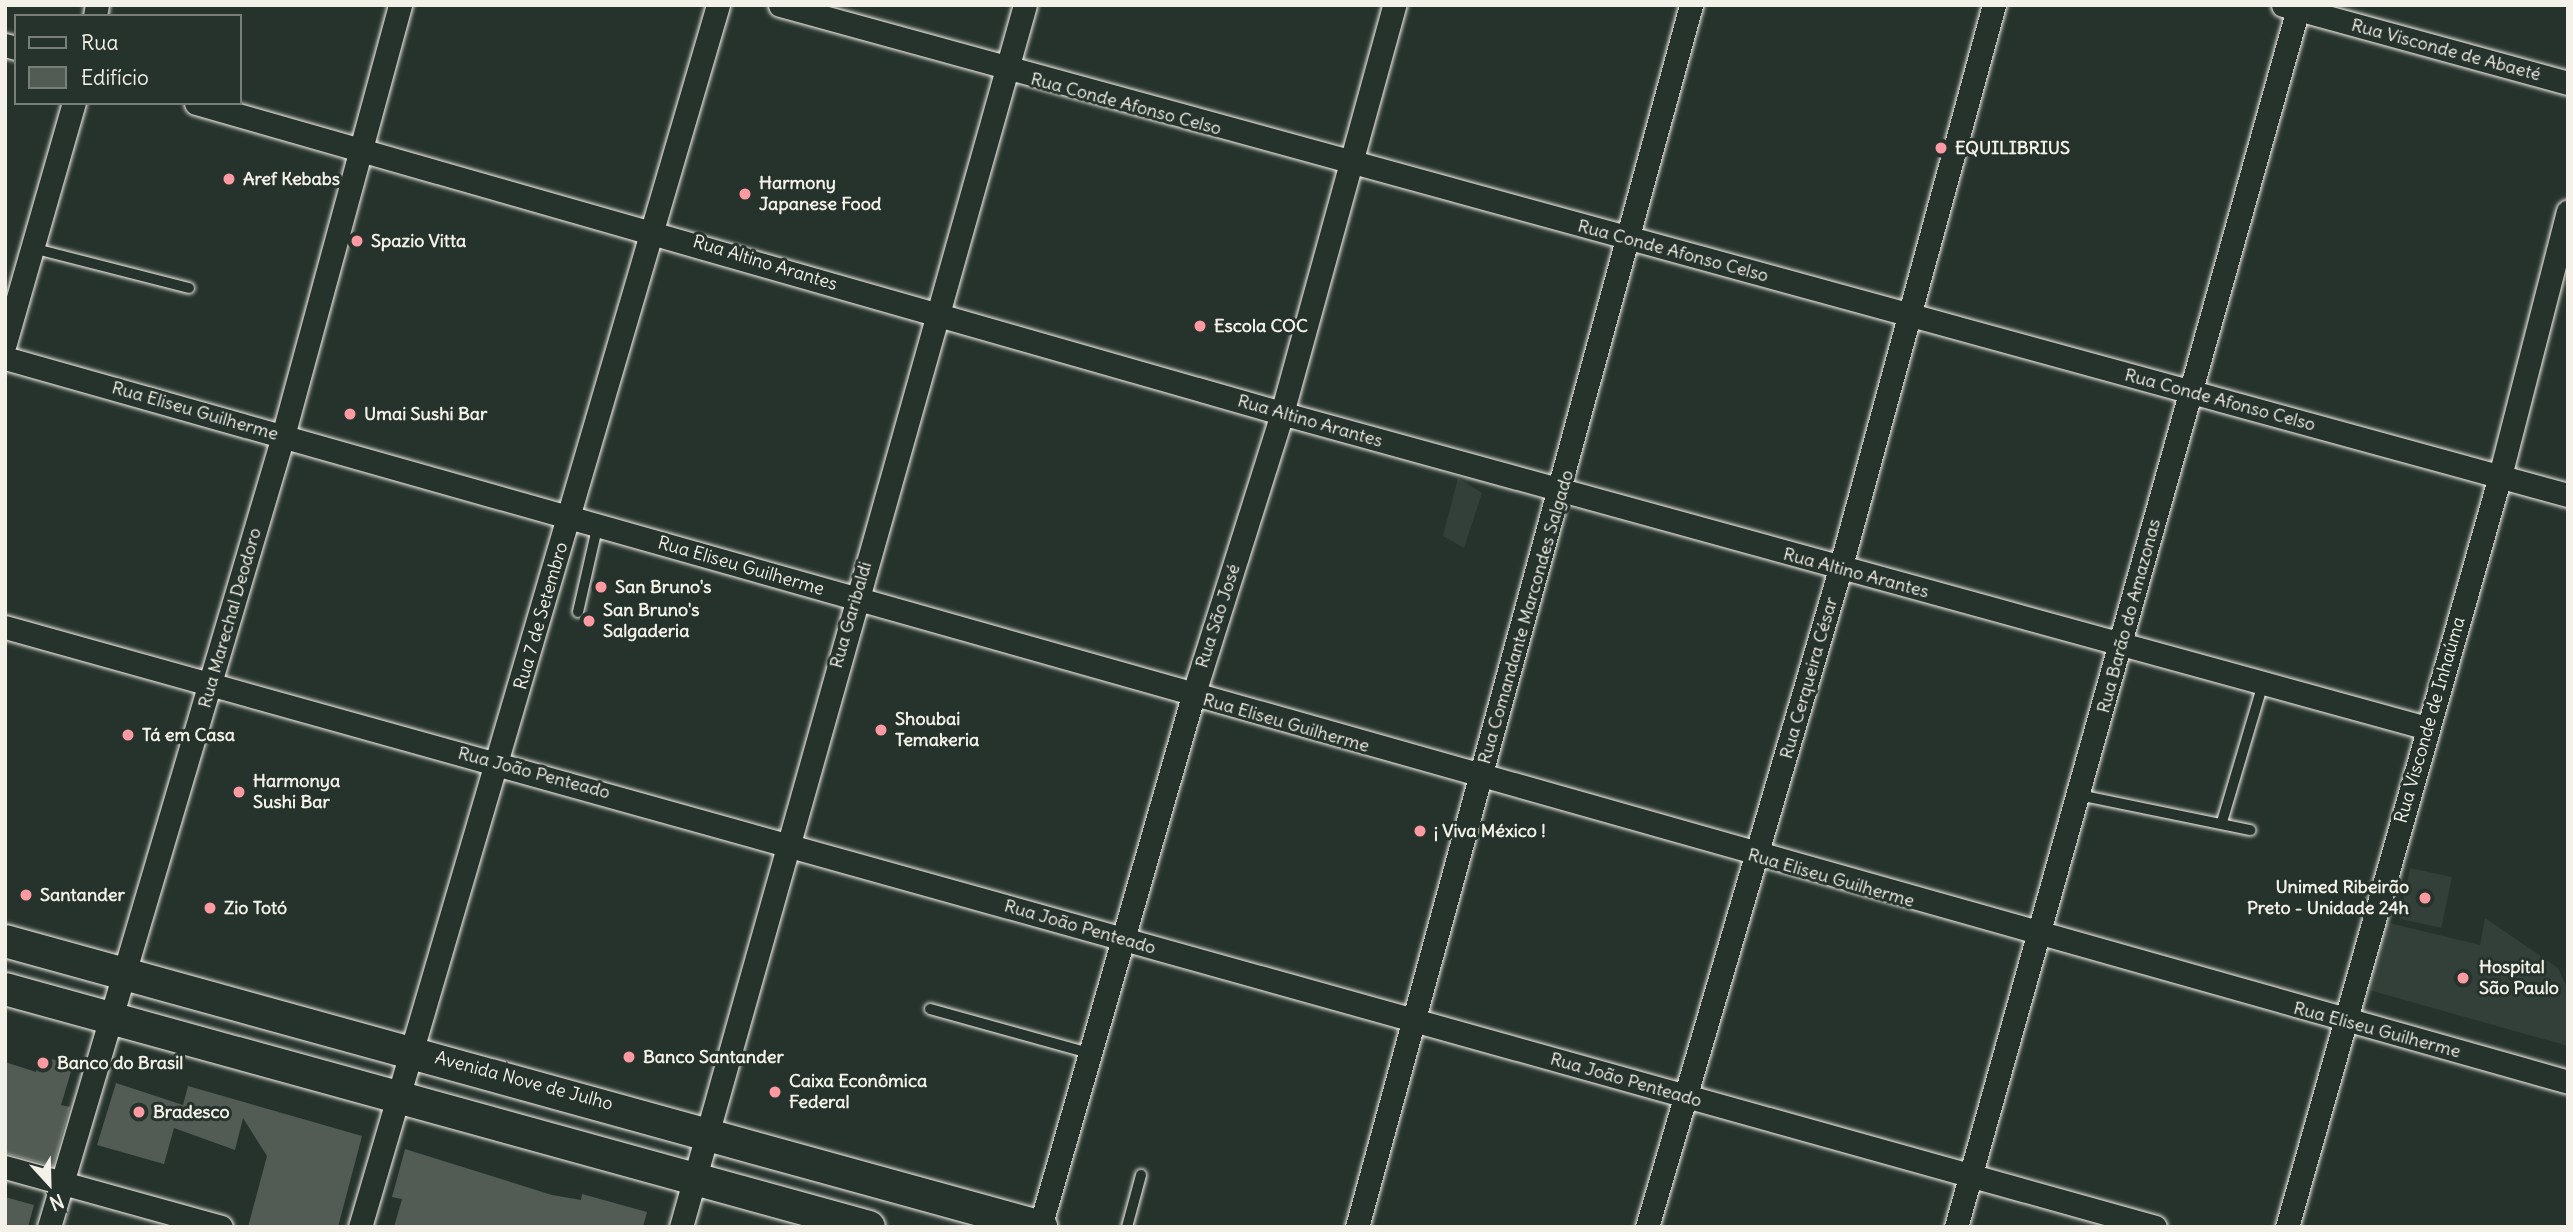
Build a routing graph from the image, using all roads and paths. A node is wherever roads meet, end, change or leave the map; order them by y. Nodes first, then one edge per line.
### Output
1 (400, 5) edge
2 (718, 5) edge
3 (780, 5) edge
4 (1025, 5) edge
5 (1394, 5) edge
6 (1691, 5) edge
7 (1994, 5) edge
8 (2294, 7) edge
9 (1006, 72) junction
10 (2568, 83) edge
11 (73, 105) edge
12 (203, 105) edge
13 (359, 153) junction
14 (1351, 162) junction
15 (2568, 212) edge
16 (653, 230) junction
17 (1630, 239) junction
18 (32, 248) junction
19 (189, 288) dead end
20 (936, 314) junction
21 (1909, 316) junction
22 (5, 343) edge
23 (5, 358) edge
24 (2190, 392) junction
25 (1282, 413) junction
26 (283, 436) junction
27 (2500, 476) junction
28 (1563, 491) junction
29 (2568, 495) edge
30 (570, 516) junction
31 (598, 524) junction
32 (1840, 569) junction
33 (855, 598) junction
34 (578, 612) dead end
35 (5, 626) edge
36 (2121, 646) junction
37 (2263, 684) junction
38 (210, 686) junction
39 (1193, 696) junction
40 (2427, 728) junction
41 (499, 764) junction
42 (1480, 779) junction
43 (2079, 795) junction
44 (2222, 822) junction
45 (2250, 830) dead end
46 (787, 842) junction
47 (1757, 857) junction
48 (2040, 937) junction
49 (1121, 940) junction
50 (5, 941) edge
51 (126, 974) junction
52 (5, 989) edge
53 (930, 1009) dead end
54 (114, 1019) junction
55 (1413, 1019) junction
56 (2347, 1023) junction
57 (414, 1051) junction
58 (1089, 1053) junction
59 (2568, 1082) edge
60 (1685, 1097) junction
61 (399, 1100) junction
62 (709, 1131) junction
63 (5, 1167) edge
64 (1971, 1174) junction
65 (1141, 1175) dead end
66 (696, 1177) junction
67 (62, 1182) junction
68 (49, 1227) edge
69 (221, 1227) edge
70 (360, 1227) edge
71 (681, 1227) edge
72 (870, 1227) edge
73 (1040, 1227) edge
74 (1127, 1227) edge
75 (1357, 1227) edge
76 (1647, 1227) edge
77 (1956, 1227) edge
78 (2155, 1227) edge
79 (2287, 1227) edge

1 - 13 street, Rua Marechal Deodoro
2 - 16 street, Rua 7 de Setembro
3 - 9 street, Rua Conde Afonso Celso
4 - 9 street, Rua Garibaldi
5 - 14 street, Rua São José
6 - 17 street, Rua Comandante Marcondes Salgado
7 - 21 street, Rua Cerqueira César
8 - 10 street, Rua Visconde de Abaeté
8 - 24 street, Rua Barão do Amazonas
9 - 14 street, Rua Conde Afonso Celso
9 - 20 street, Rua Garibaldi
11 - 18 street
12 - 13 street, Rua Altino Arantes
13 - 16 street, Rua Altino Arantes
13 - 26 street, Rua Marechal Deodoro
14 - 17 street, Rua Conde Afonso Celso
14 - 25 street, Rua São José
15 - 27 street, Rua Visconde de Inhaúma
16 - 20 street, Rua Altino Arantes
16 - 30 street, Rua 7 de Setembro
17 - 21 street, Rua Conde Afonso Celso
17 - 28 street, Rua Comandante Marcondes Salgado
18 - 19 lane
18 - 22 street
20 - 25 street, Rua Altino Arantes
20 - 33 street, Rua Garibaldi
21 - 24 street, Rua Conde Afonso Celso
21 - 32 street, Rua Cerqueira César
23 - 26 street, Rua Eliseu Guilherme
24 - 27 street, Rua Conde Afonso Celso
24 - 36 street, Rua Barão do Amazonas
25 - 28 street, Rua Altino Arantes
25 - 39 street, Rua São José
26 - 30 street, Rua Eliseu Guilherme
26 - 38 street, Rua Marechal Deodoro
27 - 29 street, Rua Conde Afonso Celso
27 - 40 street, Rua Visconde de Inhaúma
28 - 32 street, Rua Altino Arantes
28 - 42 street, Rua Comandante Marcondes Salgado
30 - 31 street, Rua Eliseu Guilherme
30 - 41 street, Rua 7 de Setembro
31 - 33 street, Rua Eliseu Guilherme
31 - 34 lane
32 - 36 street, Rua Altino Arantes
32 - 47 street, Rua Cerqueira César
33 - 39 street, Rua Eliseu Guilherme
33 - 46 street, Rua Garibaldi
35 - 38 street, Rua João Penteado
36 - 37 street, Rua Altino Arantes
36 - 43 street, Rua Barão do Amazonas
37 - 40 street, Rua Altino Arantes
37 - 44 lane
38 - 41 street, Rua João Penteado
38 - 51 street, Rua Marechal Deodoro
39 - 42 street, Rua Eliseu Guilherme
39 - 49 street, Rua São José
40 - 56 street, Rua Visconde de Inhaúma
41 - 46 street, Rua João Penteado
41 - 57 street, Rua 7 de Setembro
42 - 47 street, Rua Eliseu Guilherme
42 - 55 street, Rua Comandante Marcondes Salgado
43 - 44 lane
43 - 48 street, Rua Barão do Amazonas
44 - 45 lane
46 - 49 street, Rua João Penteado
46 - 62 street, Rua Garibaldi
47 - 48 street, Rua Eliseu Guilherme
47 - 60 street, Rua Cerqueira César
48 - 56 street, Rua Eliseu Guilherme
48 - 64 street, Rua Barão do Amazonas
49 - 55 street, Rua João Penteado
49 - 58 street, Rua São José
50 - 51 main road, Avenida Nove de Julho
51 - 54 street, Rua Marechal Deodoro
51 - 57 main road, Avenida Nove de Julho
52 - 54 main road
53 - 58 lane
54 - 61 main road
54 - 67 street, Rua Marechal Deodoro
55 - 60 street, Rua João Penteado
55 - 75 street, Rua Comandante Marcondes Salgado
56 - 59 street, Rua Eliseu Guilherme
56 - 79 street, Rua Visconde de Inhaúma
57 - 61 street, Rua 7 de Setembro
57 - 62 main road, Avenida Nove de Julho
58 - 73 street, Rua São José
60 - 64 street, Rua João Penteado
60 - 76 street, Rua Cerqueira César
61 - 66 main road
61 - 70 street, Rua 7 de Setembro
62 - 66 street, Rua Garibaldi
62 - 73 main road, Avenida Nove de Julho
63 - 67 street
64 - 77 street, Rua Barão do Amazonas
64 - 78 street, Rua João Penteado
65 - 74 lane
66 - 71 street, Rua Garibaldi
66 - 72 main road
67 - 68 street, Rua Marechal Deodoro
67 - 69 street

